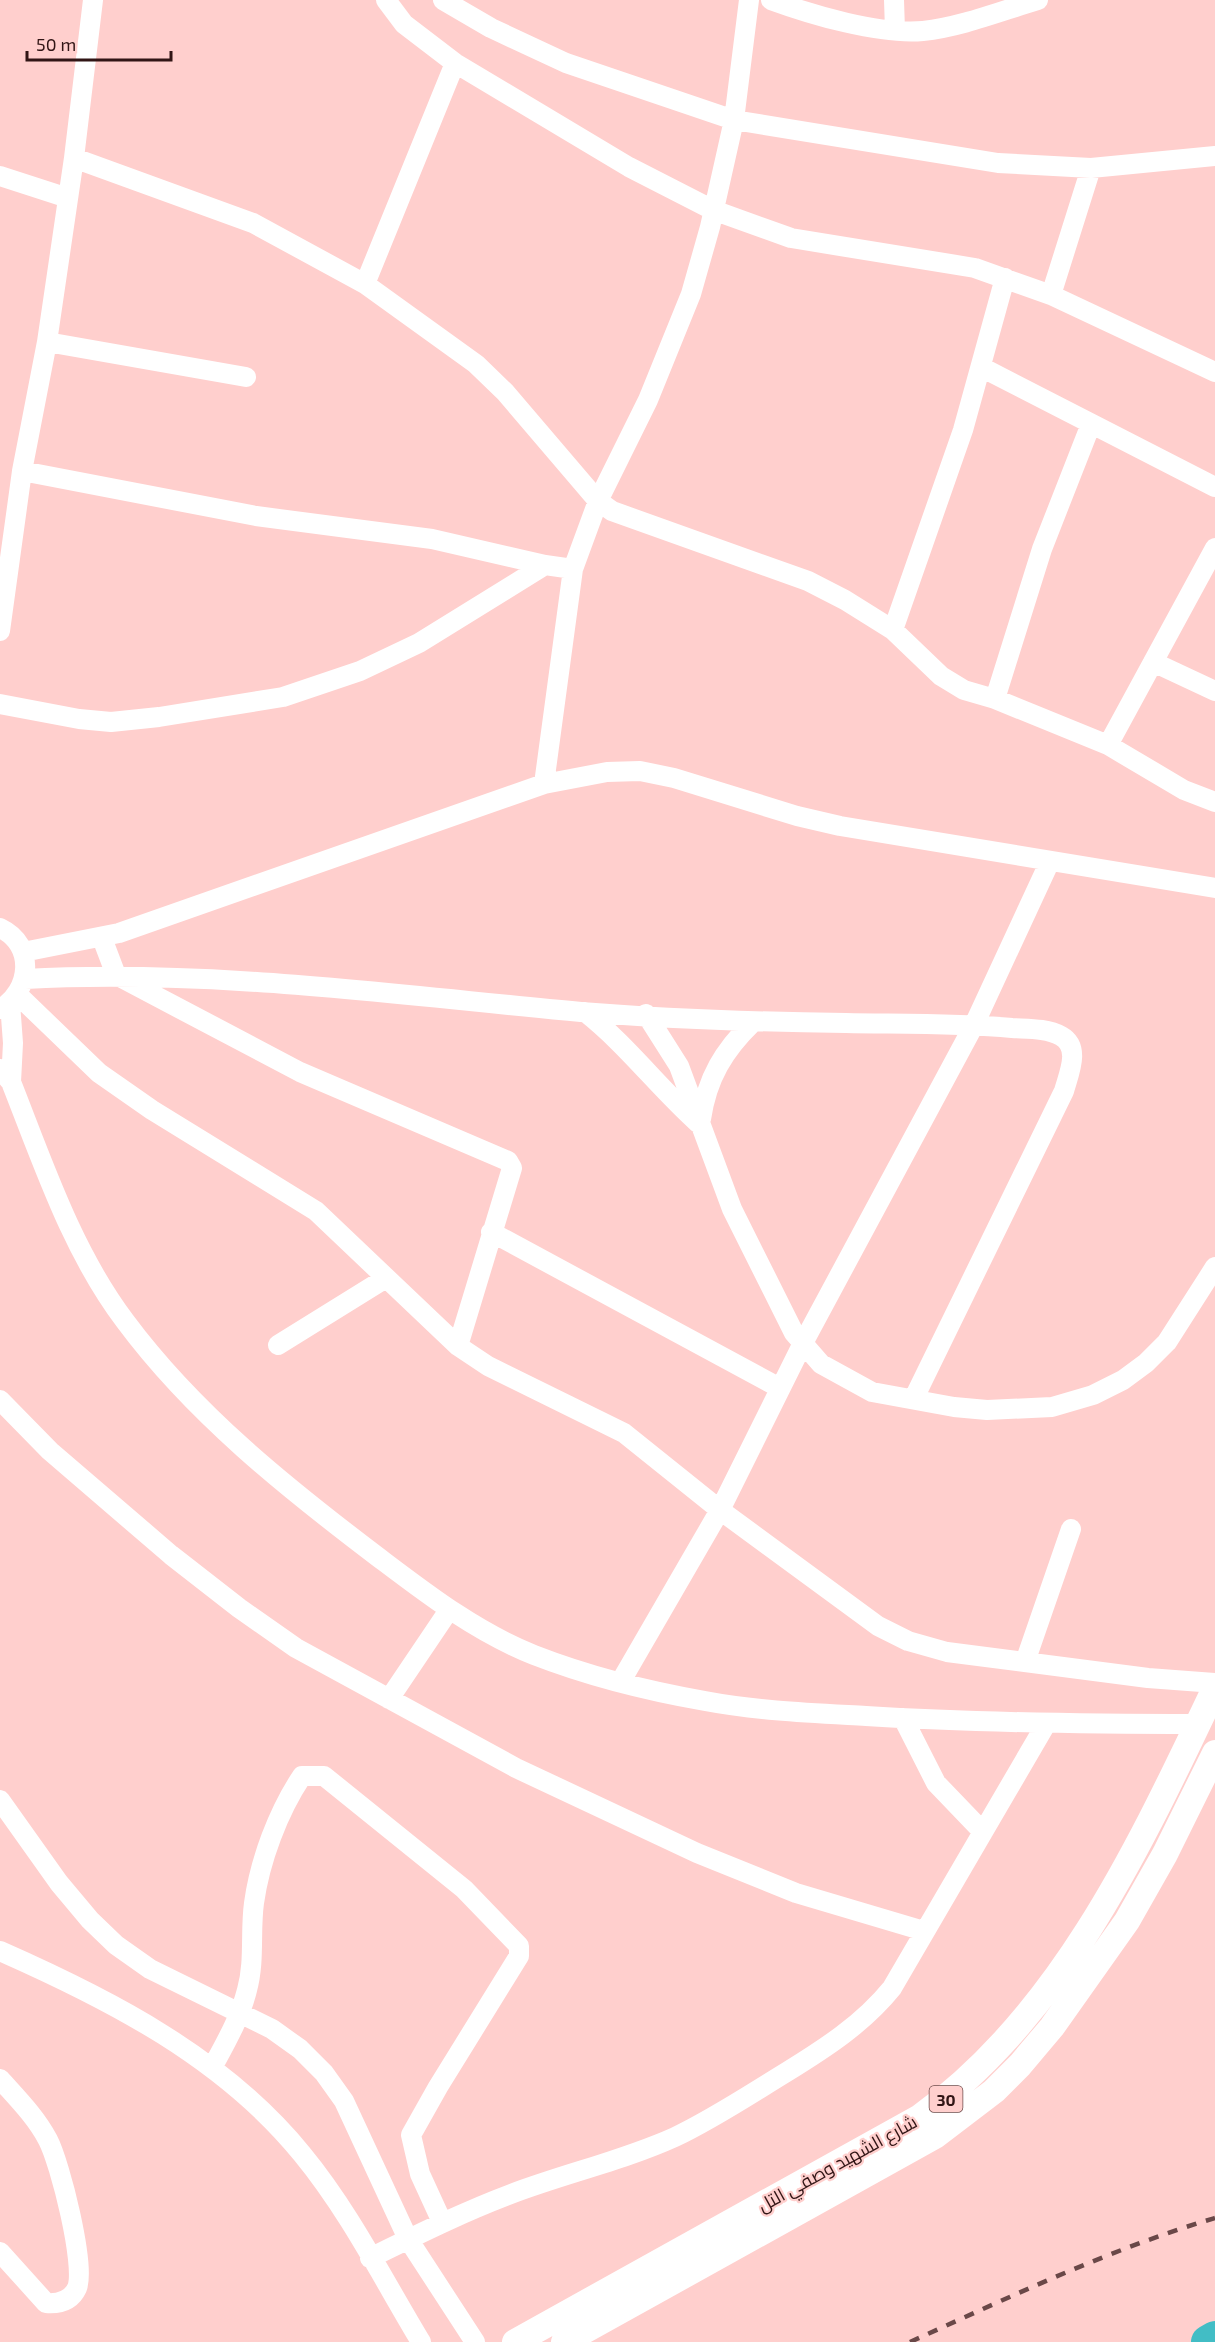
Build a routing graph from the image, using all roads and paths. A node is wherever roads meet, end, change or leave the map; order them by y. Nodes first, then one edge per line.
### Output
1 (93, 0) edge
2 (386, 0) edge
3 (443, 0) edge
4 (749, 0) edge
5 (771, 0) edge
6 (894, 0) edge
7 (1038, 0) edge
8 (792, 4) edge
9 (998, 6) edge
10 (895, 30) junction
11 (455, 63) junction
12 (734, 120) junction
13 (74, 158) junction
14 (1213, 158) edge
15 (1091, 168) junction
16 (0, 176) edge
17 (68, 198) junction
18 (713, 210) junction
19 (1005, 278) junction
20 (365, 284) junction
21 (1051, 295) junction
22 (47, 342) junction
23 (981, 367) junction
24 (1215, 372) edge
25 (246, 377) dead end
26 (1091, 424) junction
27 (22, 471) junction
28 (1215, 487) edge
29 (598, 501) junction
30 (1215, 548) edge
31 (544, 565) junction
32 (573, 568) junction
33 (892, 630) junction
34 (0, 631) edge
35 (1153, 662) junction
36 (1215, 691) edge
37 (995, 699) junction
38 (0, 704) edge
39 (1108, 745) junction
40 (544, 784) junction
41 (1215, 802) edge
42 (1050, 861) junction
43 (1215, 888) edge
44 (0, 928) edge
45 (102, 938) junction
46 (23, 952) junction
47 (116, 975) junction
48 (13, 996) edge
49 (585, 1012) junction
50 (646, 1014) junction
51 (753, 1022) junction
52 (974, 1025) junction
53 (5, 1076) edge
54 (700, 1124) junction
55 (491, 1232) junction
56 (1215, 1267) edge
57 (386, 1278) junction
58 (802, 1344) junction
59 (278, 1345) dead end
60 (458, 1346) junction
61 (780, 1388) junction
62 (914, 1398) junction
63 (0, 1400) edge
64 (720, 1510) junction
65 (1071, 1529) dead end
66 (449, 1610) junction
67 (1025, 1662) junction
68 (621, 1682) junction
69 (1215, 1683) edge
70 (1215, 1688) edge
71 (389, 1699) junction
72 (903, 1718) junction
73 (1046, 1724) junction
74 (1198, 1724) junction
75 (1215, 1753) edge
76 (0, 1800) edge
77 (983, 1832) junction
78 (924, 1931) junction
79 (0, 1951) edge
80 (240, 2015) junction
81 (212, 2068) junction
82 (0, 2079) edge
83 (442, 2222) junction
84 (408, 2239) junction
85 (0, 2252) edge
86 (370, 2258) junction
87 (420, 2342) edge
88 (475, 2342) edge
89 (515, 2342) edge
90 (564, 2342) edge

1 - 13 street
2 - 11 street
3 - 12 street
4 - 12 street
5 - 8 street
6 - 10 street
7 - 9 street
8 - 10 street
9 - 10 street
11 - 18 street
11 - 20 street
12 - 15 street
12 - 18 street
13 - 17 street
13 - 20 street
14 - 15 street
15 - 21 street
16 - 17 street
17 - 22 street
18 - 19 street
18 - 29 street
19 - 21 street
19 - 23 street
20 - 29 street
21 - 24 street
22 - 25 street
22 - 27 street
23 - 26 street
23 - 33 street
26 - 28 street
26 - 37 street
27 - 31 street
27 - 34 street
29 - 32 street
29 - 33 street
30 - 35 street
31 - 32 street
31 - 38 street
32 - 40 street
33 - 37 street
35 - 36 street
35 - 39 street
37 - 39 street
39 - 41 street
40 - 42 street
40 - 45 street
42 - 43 street
42 - 52 street
44 - 46 street
45 - 46 street
45 - 47 street
46 - 48 street
47 - 48 street
47 - 49 street
47 - 55 street
48 - 53 street
48 - 57 street
49 - 50 street
49 - 54 street
50 - 51 street
50 - 54 street
51 - 52 street
51 - 54 street
52 - 58 street
52 - 62 street
53 - 66 street
54 - 58 street
55 - 60 street
55 - 61 street
56 - 62 street
57 - 59 street
57 - 60 street
58 - 61 street
58 - 62 street
60 - 64 street
61 - 64 street
63 - 71 street
64 - 67 street
64 - 68 street
65 - 67 street
66 - 68 street
66 - 71 street
67 - 69 street
68 - 72 street
70 - 74 main road, شارع الشهيد وصفي التل / 30
71 - 78 street
72 - 73 street
72 - 77 street
73 - 74 street
73 - 77 street
74 - 89 main road, شارع الشهيد وصفي التل / 30
75 - 90 main road, شارع الشهيد وصفي التل / 30
76 - 80 street
77 - 78 street
78 - 83 street
79 - 81 street
80 - 81 street
80 - 83 street
80 - 84 street
81 - 86 street
82 - 85 street
83 - 84 street
84 - 86 street
84 - 88 street
86 - 87 street

